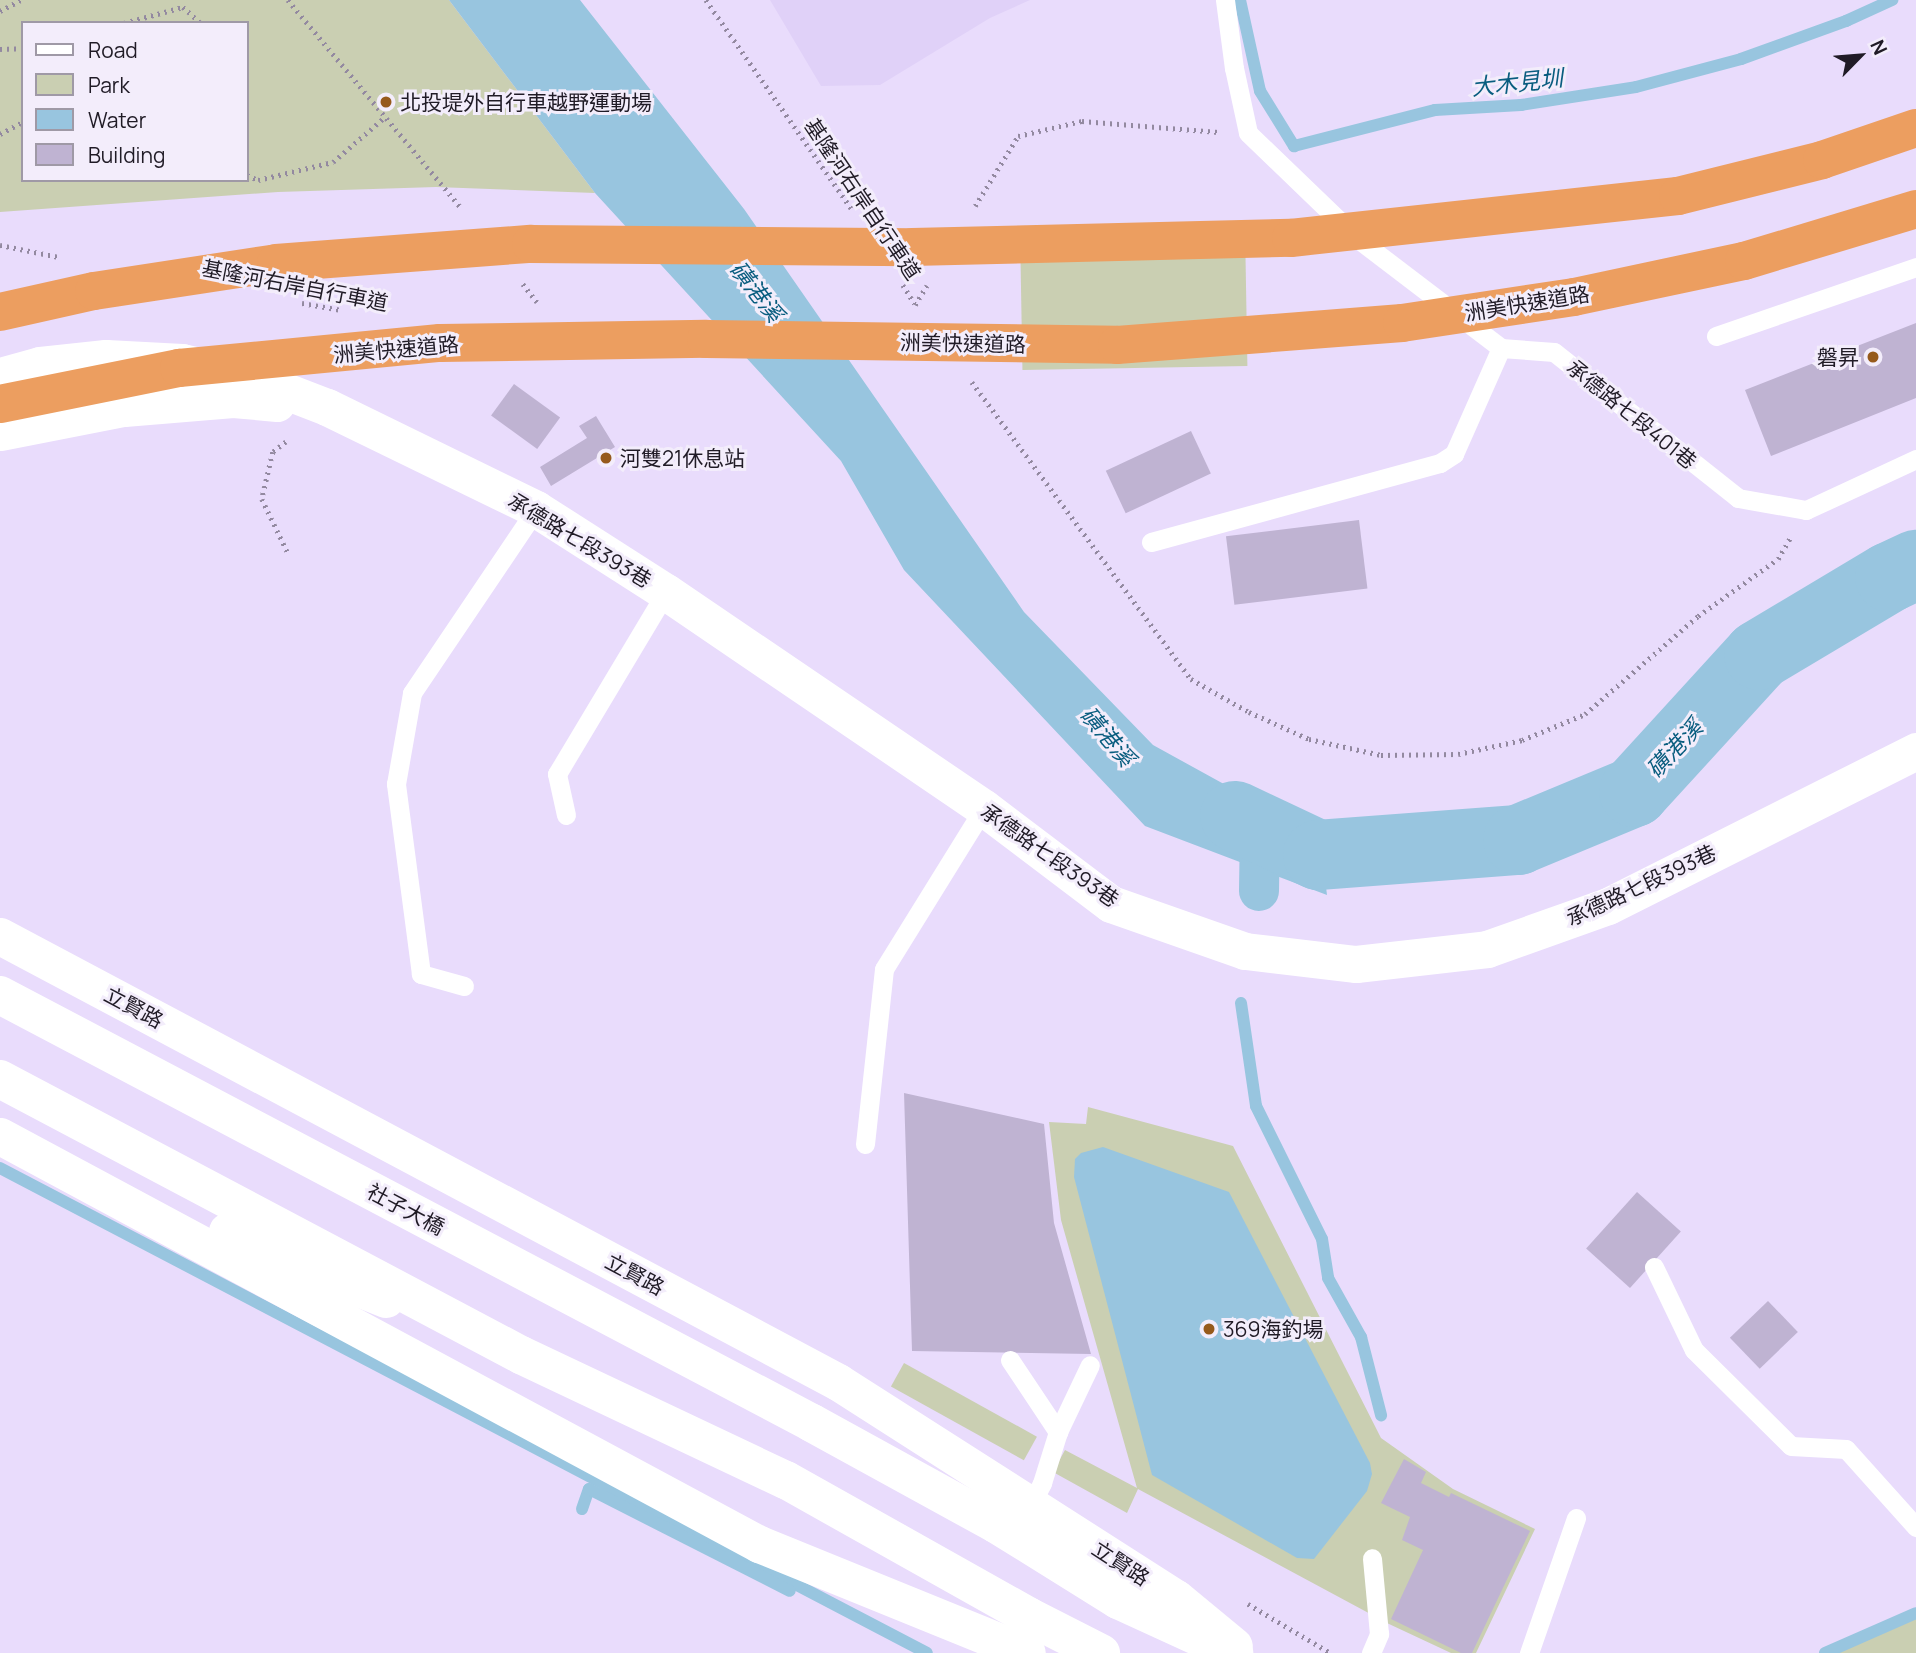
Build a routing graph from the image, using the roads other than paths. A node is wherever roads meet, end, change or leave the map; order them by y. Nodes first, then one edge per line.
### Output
1 (1225, 0) edge
2 (1916, 128) edge
3 (1916, 209) edge
4 (1916, 267) edge
5 (0, 312) edge
6 (1716, 336) dead end
7 (1501, 348) junction
8 (0, 376) edge
9 (0, 404) edge
10 (327, 407) junction
11 (0, 432) edge
12 (1916, 458) edge
13 (536, 509) junction
14 (1151, 542) dead end
15 (666, 592) junction
16 (1916, 751) edge
17 (984, 808) junction
18 (566, 815) dead end
19 (0, 936) edge
20 (0, 963) edge
21 (464, 986) dead end
22 (0, 995) edge
23 (0, 1079) edge
24 (0, 1111) edge
25 (0, 1136) edge
26 (864, 1144) dead end
27 (1654, 1267) dead end
28 (521, 1355) junction
29 (1010, 1360) dead end
30 (1090, 1365) dead end
31 (816, 1409) junction
32 (1058, 1432) junction
33 (1031, 1504) junction
34 (1576, 1518) dead end
35 (1916, 1527) edge
36 (1372, 1558) dead end
37 (1027, 1653) edge
38 (1101, 1653) edge
39 (1234, 1653) edge
40 (1243, 1653) edge
41 (1371, 1653) edge
42 (1529, 1653) edge

1 - 7 lane
2 - 5 highway
3 - 9 highway, 洲美快速道路
4 - 6 lane
7 - 12 lane, 承德路七段401巷
7 - 14 lane
8 - 10 street, 承德路七段393巷
10 - 11 street, 承德路七段393巷
10 - 13 street, 承德路七段393巷
13 - 15 street, 承德路七段393巷
13 - 21 lane
15 - 17 street, 承德路七段393巷
15 - 18 lane
16 - 17 street, 承德路七段393巷
17 - 26 lane
19 - 33 street, 立賢路
20 - 31 street
22 - 31 street, 社子大橋
23 - 28 street
24 - 28 street
25 - 37 street
27 - 35 lane
28 - 38 street
29 - 32 lane
30 - 32 lane
31 - 39 street, 立賢路
32 - 33 lane
33 - 40 street, 立賢路
34 - 42 lane
36 - 41 lane

